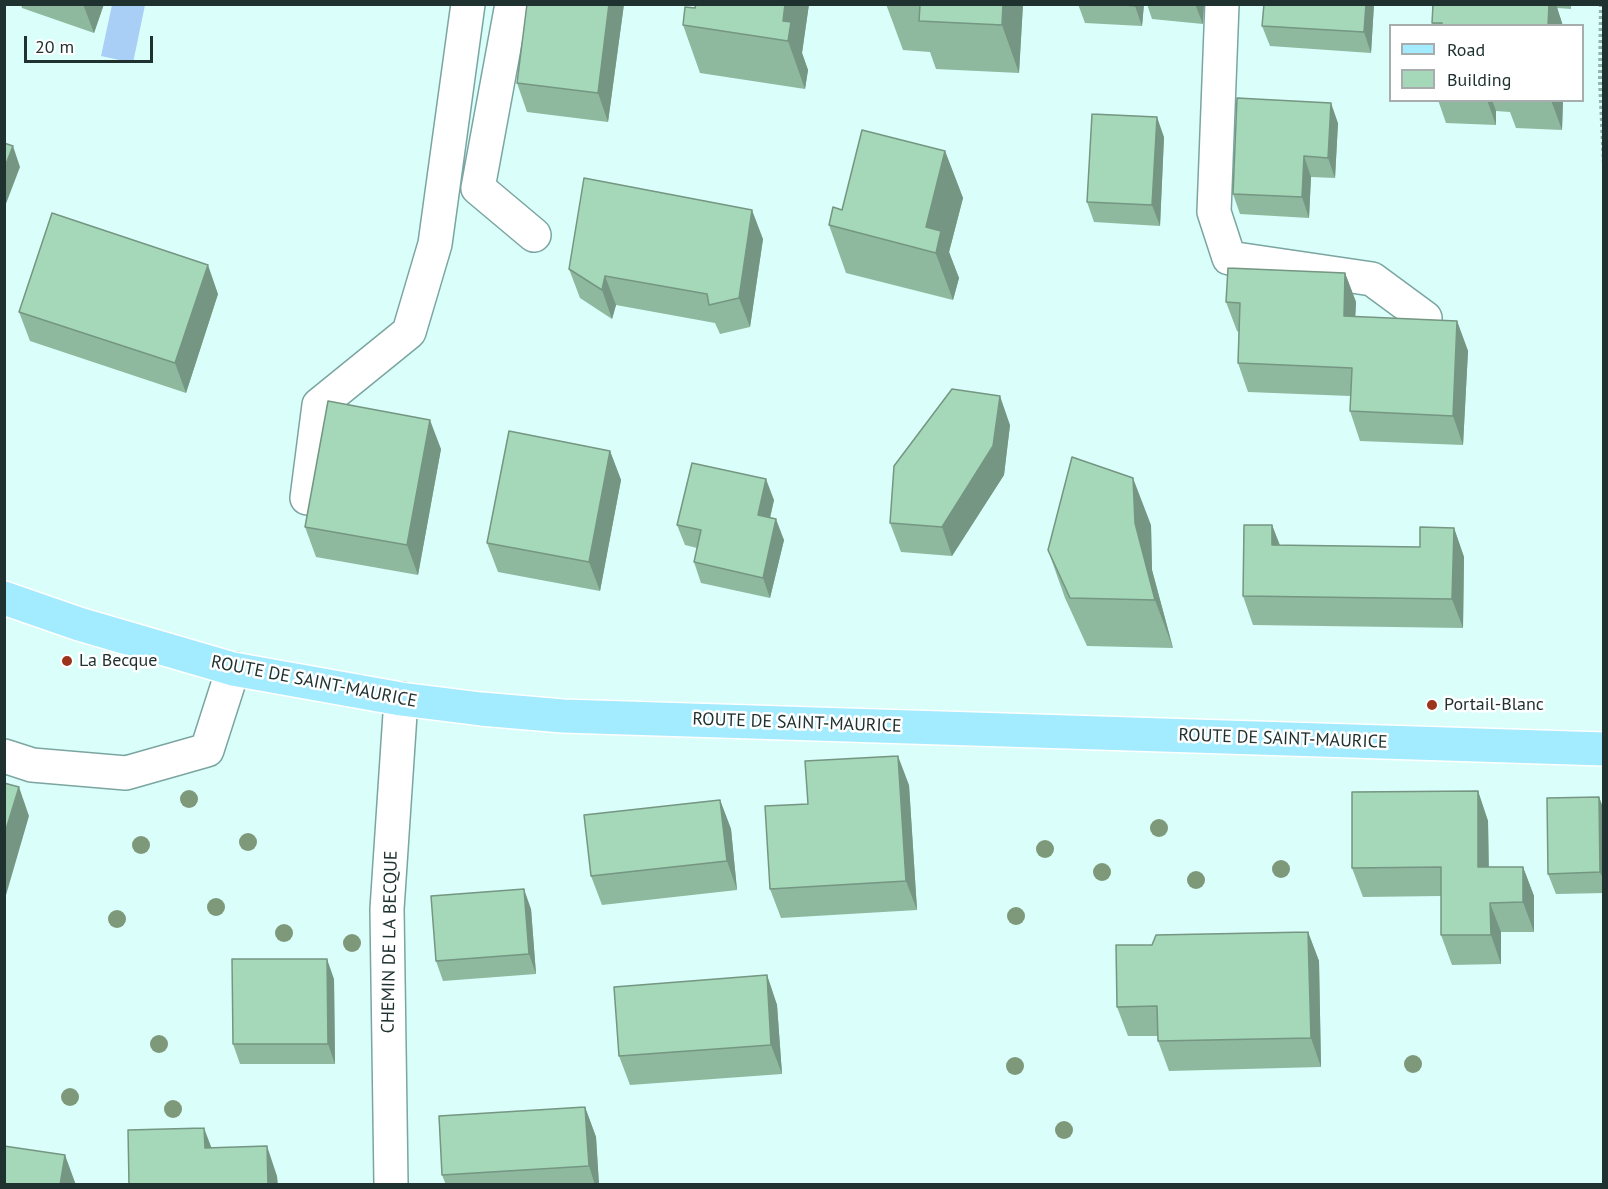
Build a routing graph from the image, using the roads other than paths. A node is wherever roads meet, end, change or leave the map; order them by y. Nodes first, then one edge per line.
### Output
1 (468, 4) edge
2 (512, 4) edge
3 (1222, 4) edge
4 (534, 235) dead end
5 (1425, 318) edge
6 (307, 498) dead end
7 (4, 598) edge
8 (233, 669) junction
9 (400, 699) junction
10 (1604, 749) edge
11 (4, 756) edge
12 (391, 1185) edge

1 - 6 street
2 - 4 street
3 - 5 street
7 - 8 main road, ROUTE DE SAINT-MAURICE
8 - 9 main road, ROUTE DE SAINT-MAURICE
8 - 11 street
9 - 10 main road, ROUTE DE SAINT-MAURICE
9 - 12 street, CHEMIN DE LA BECQUE

